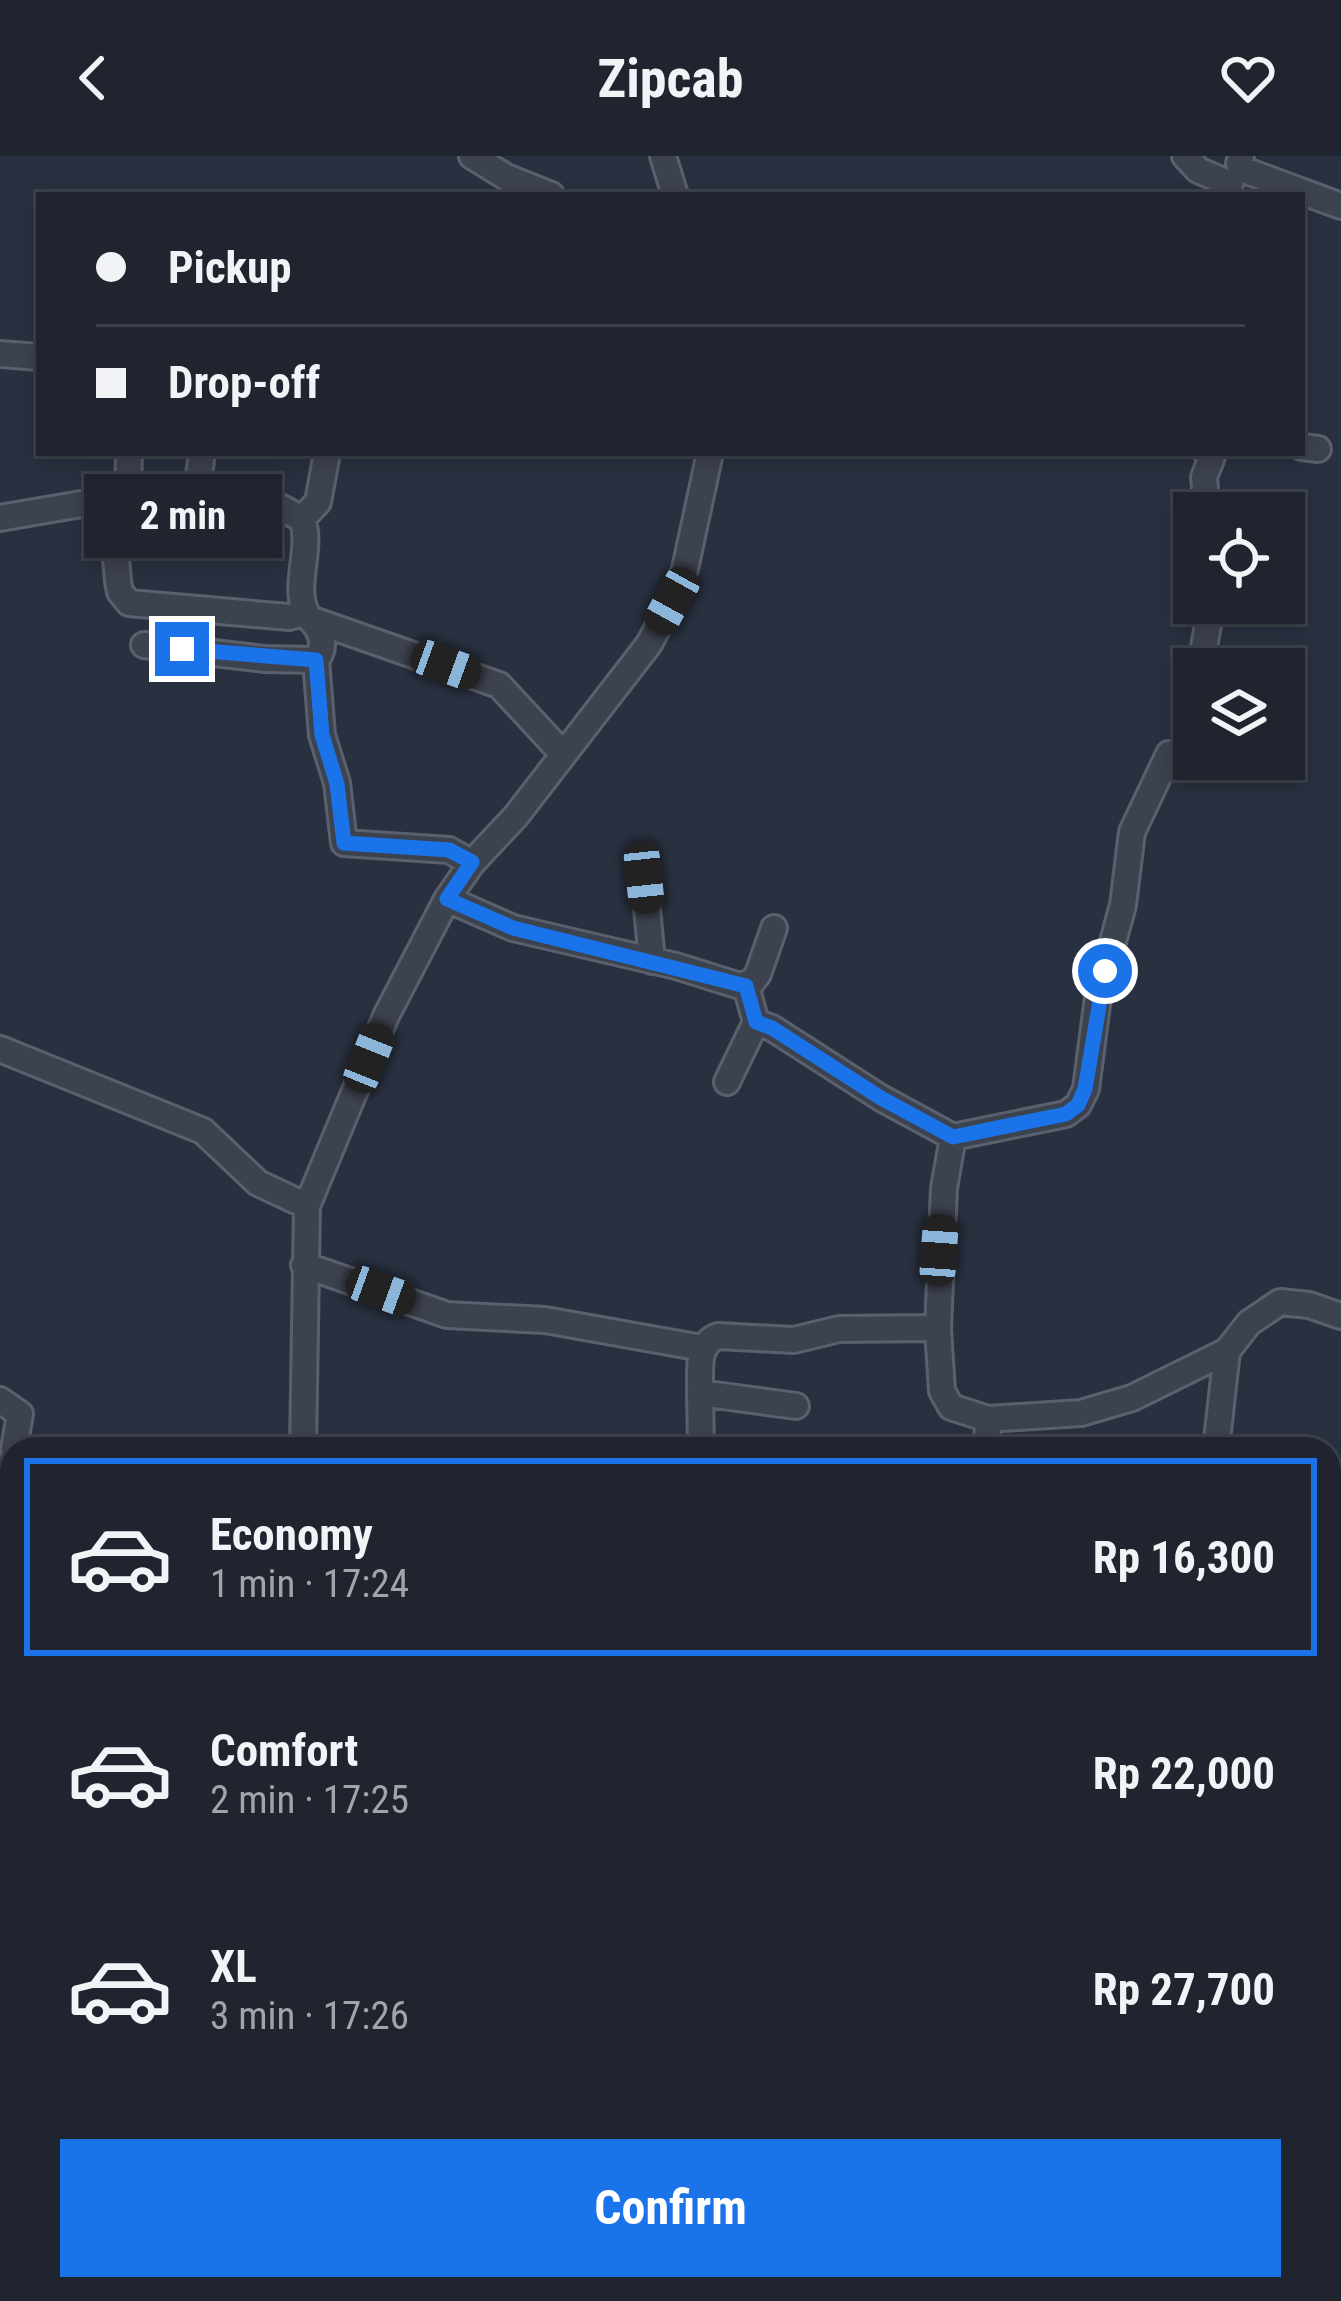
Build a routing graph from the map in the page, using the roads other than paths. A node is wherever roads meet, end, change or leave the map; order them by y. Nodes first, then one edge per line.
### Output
1 (472, 156) edge
2 (664, 156) edge
3 (1185, 156) edge
4 (1234, 175) edge
5 (543, 192) edge
6 (667, 192) edge
7 (1302, 192) edge
8 (1305, 193) edge
9 (1341, 206) edge
10 (0, 354) edge
11 (36, 357) edge
12 (128, 456) edge
13 (202, 456) edge
14 (326, 456) edge
15 (709, 456) edge
16 (1210, 456) edge
17 (1205, 492) edge
18 (196, 497) junction
19 (119, 498) junction
20 (0, 518) edge
21 (302, 519) junction
22 (307, 616) junction
23 (144, 645) dead end
24 (316, 660) junction
25 (568, 745) junction
26 (1169, 754) dead end
27 (472, 862) junction
28 (644, 878) dead end
29 (447, 899) junction
30 (774, 928) dead end
31 (652, 961) junction
32 (746, 986) junction
33 (756, 1022) junction
34 (0, 1049) edge
35 (727, 1082) dead end
36 (953, 1137) junction
37 (307, 1206) junction
38 (304, 1265) junction
39 (1341, 1316) edge
40 (938, 1329) junction
41 (702, 1348) junction
42 (1227, 1351) junction
43 (700, 1393) junction
44 (0, 1400) edge
45 (796, 1406) dead end
46 (988, 1419) junction
47 (16, 1437) edge
48 (303, 1437) edge
49 (701, 1437) edge
50 (988, 1437) edge
51 (1217, 1437) edge

1 - 5 street
2 - 6 street
3 - 4 street
4 - 7 street
8 - 9 street
10 - 11 street
12 - 19 street
13 - 18 street
14 - 21 street
15 - 25 street
16 - 17 street
18 - 19 street
18 - 21 street
19 - 20 street
19 - 22 street
21 - 22 street
22 - 24 street
22 - 25 street
23 - 24 street
24 - 27 street
25 - 27 street
26 - 36 street
27 - 29 street
28 - 31 street
29 - 31 street
29 - 37 street
30 - 32 street
31 - 32 street
32 - 33 street
33 - 35 street
33 - 36 street
34 - 37 street
36 - 40 street
37 - 38 street
38 - 41 street
38 - 48 street
39 - 42 street
40 - 41 street
40 - 46 street
41 - 43 street
42 - 46 street
42 - 51 street
43 - 45 street
43 - 49 street
44 - 47 street
46 - 50 street

